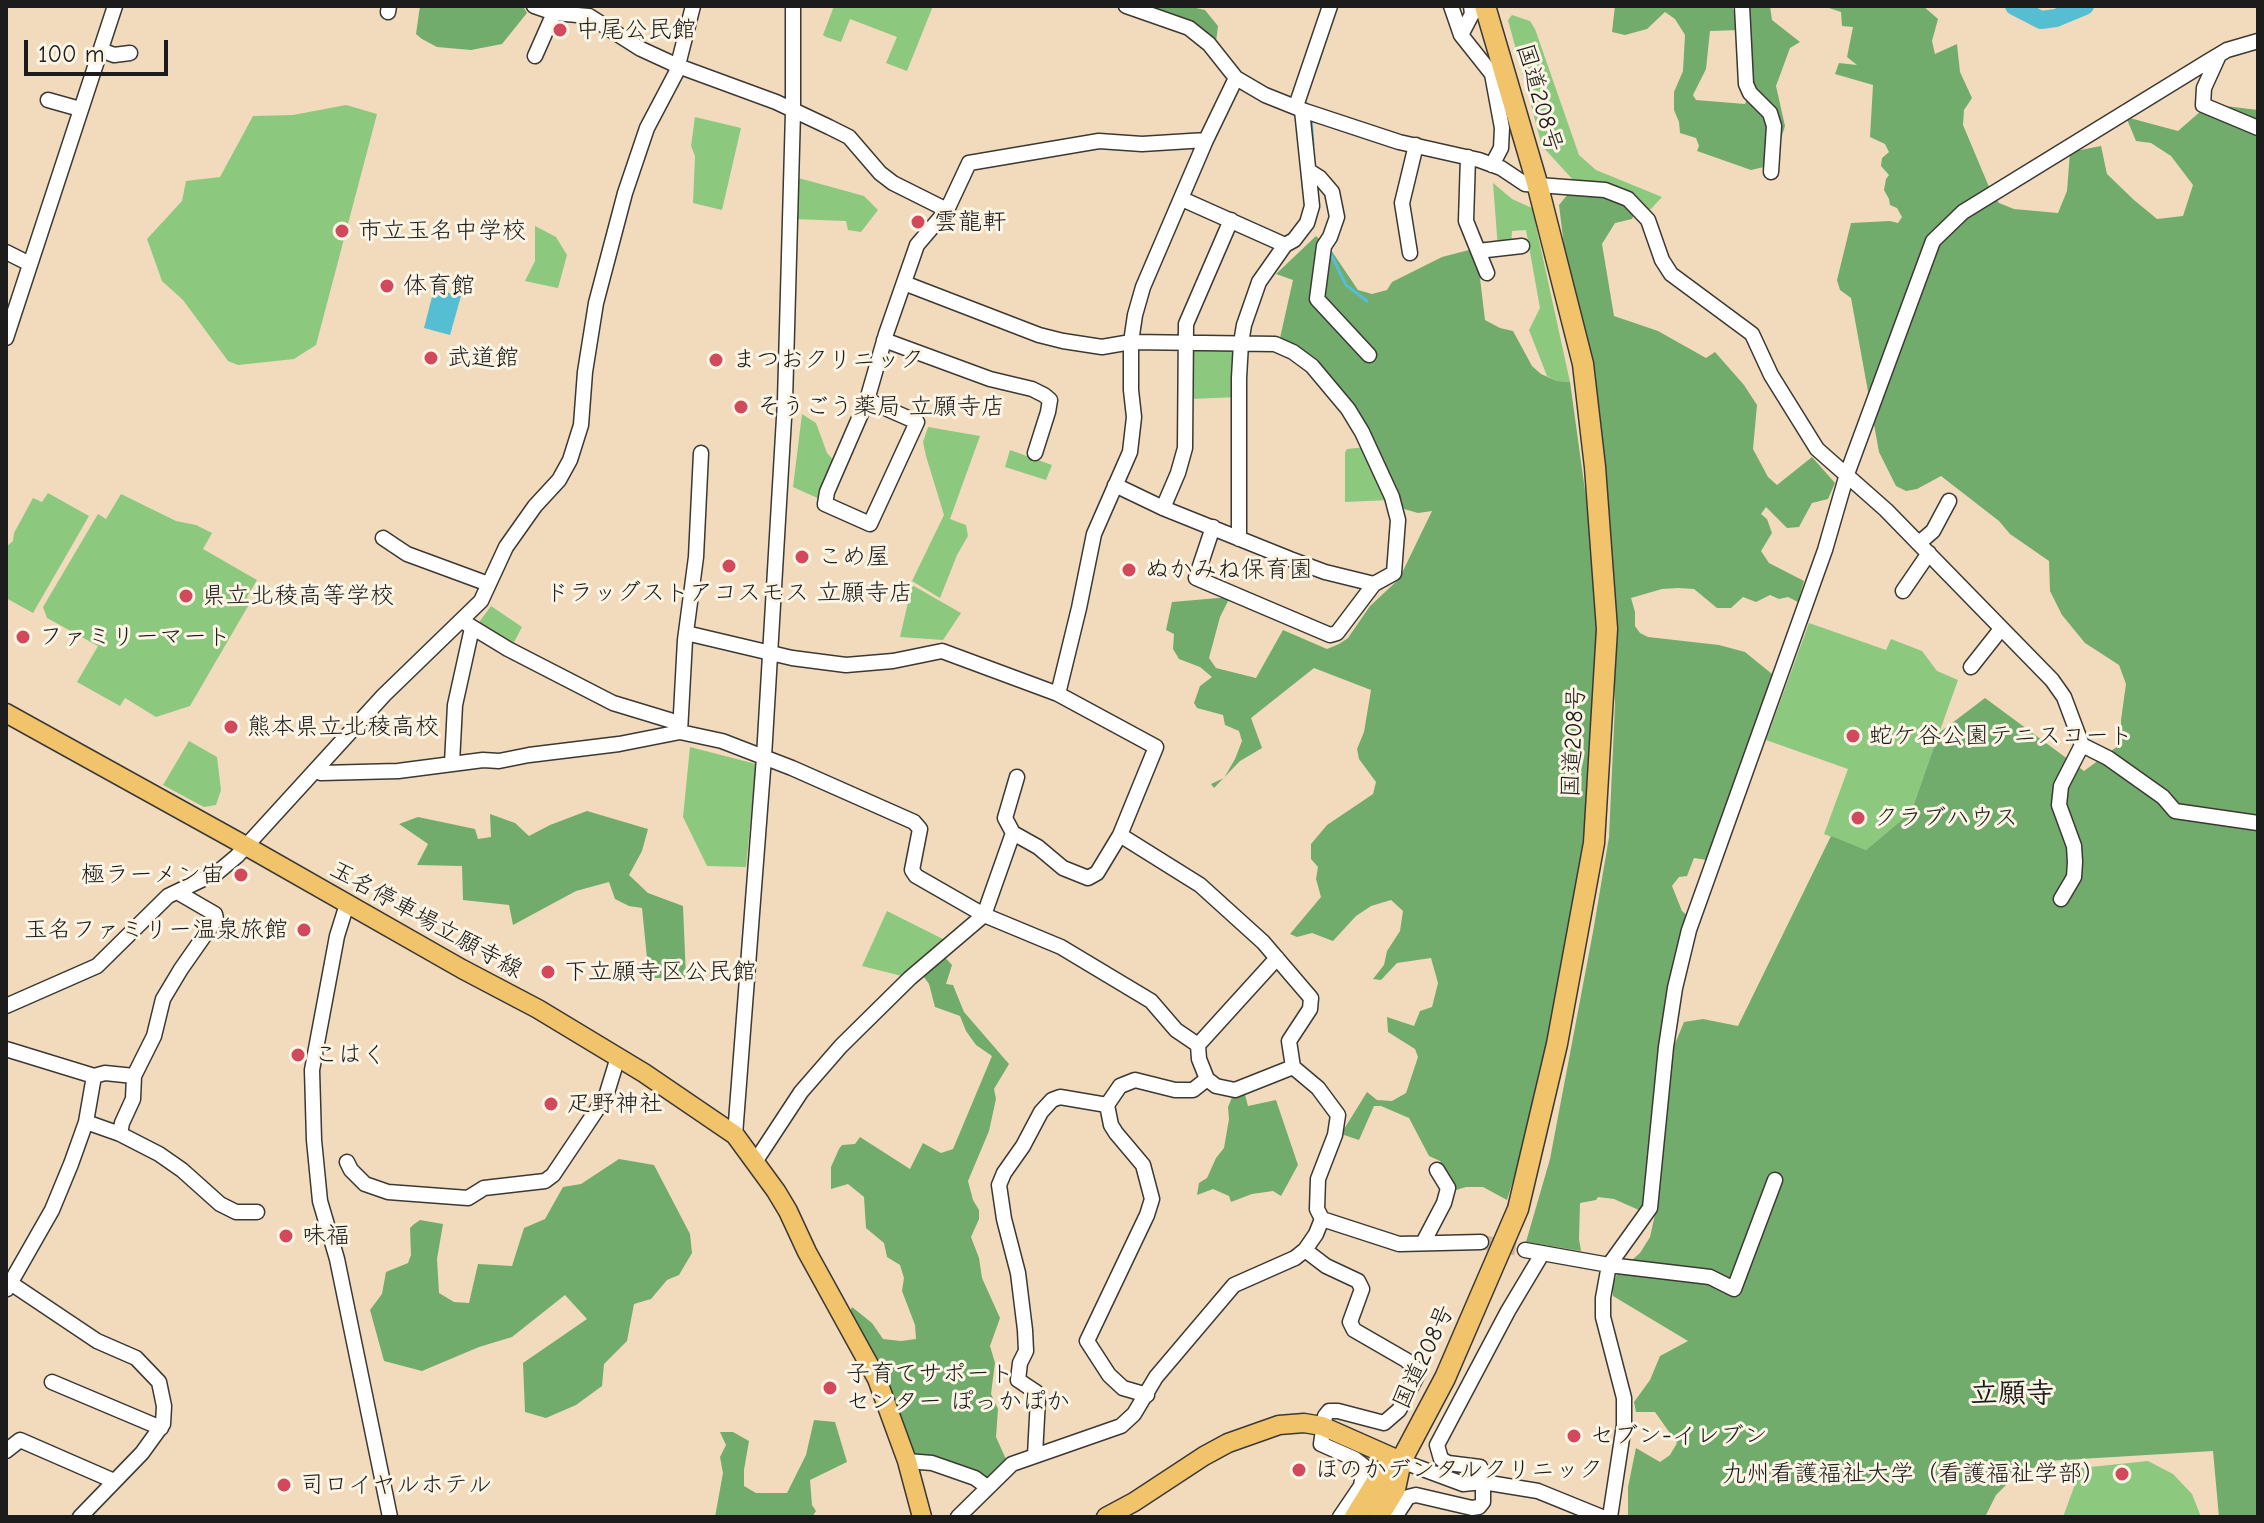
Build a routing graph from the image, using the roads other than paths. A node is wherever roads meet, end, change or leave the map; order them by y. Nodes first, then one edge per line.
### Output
1 (115, 6) edge
2 (534, 6) edge
3 (693, 6) edge
4 (793, 6) edge
5 (1126, 6) edge
6 (1330, 6) edge
7 (1451, 6) edge
8 (1471, 6) edge
9 (1485, 6) edge
10 (1742, 6) edge
11 (554, 13) junction
12 (1461, 35) junction
13 (2258, 41) edge
14 (101, 50) junction
15 (130, 53) dead end
16 (2219, 55) junction
17 (535, 56) dead end
18 (678, 66) junction
19 (1236, 78) junction
20 (48, 100) dead end
21 (80, 109) junction
22 (1305, 110) junction
23 (793, 112) junction
24 (2258, 128) edge
25 (1206, 140) junction
26 (1416, 145) junction
27 (1468, 157) junction
28 (1492, 165) junction
29 (1309, 171) junction
30 (1771, 172) dead end
31 (1537, 183) junction
32 (1182, 199) junction
33 (947, 210) junction
34 (1231, 220) junction
35 (1285, 245) junction
36 (1522, 246) dead end
37 (1478, 251) junction
38 (6, 252) edge
39 (1410, 253) dead end
40 (30, 264) junction
41 (1487, 273) dead end
42 (904, 283) junction
43 (6, 338) edge
44 (884, 340) junction
45 (1131, 342) junction
46 (1186, 343) junction
47 (1241, 343) junction
48 (1369, 355) dead end
49 (867, 400) junction
50 (701, 453) dead end
51 (1035, 453) dead end
52 (1847, 474) junction
53 (1115, 485) junction
54 (1949, 501) dead end
55 (1163, 508) junction
56 (1213, 527) junction
57 (383, 538) dead end
58 (1239, 539) junction
59 (1924, 548) junction
60 (1374, 584) junction
61 (488, 586) junction
62 (1903, 591) dead end
63 (467, 624) junction
64 (2001, 629) junction
65 (686, 633) junction
66 (771, 652) junction
67 (1971, 667) dead end
68 (1058, 694) junction
69 (6, 713) edge
70 (680, 727) junction
71 (2082, 745) junction
72 (764, 757) junction
73 (452, 763) junction
74 (316, 770) junction
75 (1017, 777) dead end
76 (2258, 823) edge
77 (1013, 833) junction
78 (1120, 835) junction
79 (246, 846) junction
80 (177, 892) junction
81 (2061, 899) dead end
82 (347, 904) junction
83 (984, 915) junction
84 (1277, 958) junction
85 (6, 1006) edge
86 (1198, 1045) junction
87 (6, 1049) edge
88 (618, 1057) junction
89 (1293, 1067) junction
90 (94, 1076) junction
91 (134, 1076) junction
92 (1207, 1079) junction
93 (1107, 1105) junction
94 (86, 1122) junction
95 (120, 1134) junction
96 (735, 1135) junction
97 (347, 1162) dead end
98 (755, 1162) junction
99 (1437, 1170) dead end
100 (1775, 1180) dead end
101 (257, 1212) dead end
102 (1322, 1219) junction
103 (1481, 1242) tunnel mouth
104 (1423, 1243) junction
105 (1305, 1250) junction
106 (1525, 1250) tunnel mouth
107 (1542, 1254) junction
108 (1609, 1265) junction
109 (7, 1285) edge
110 (52, 1382) dead end
111 (1147, 1395) junction
112 (1322, 1426) junction
113 (161, 1428) junction
114 (6, 1451) edge
115 (1035, 1455) junction
116 (907, 1461) junction
117 (1401, 1461) junction
118 (114, 1481) junction
119 (1483, 1482) junction
120 (987, 1487) junction
121 (80, 1517) edge
122 (390, 1517) edge
123 (922, 1517) edge
124 (958, 1517) edge
125 (1106, 1517) edge
126 (1340, 1517) edge
127 (1355, 1517) edge
128 (1378, 1517) edge
129 (1395, 1517) edge
130 (1602, 1517) edge
131 (1610, 1517) edge

1 - 14 street
2 - 11 street
3 - 18 street
4 - 23 street
5 - 19 street
6 - 22 street
7 - 12 street
8 - 12 street
9 - 31 highway, 国道208号
10 - 30 street
11 - 17 street
11 - 18 street
12 - 28 street
13 - 16 street
14 - 15 street
14 - 21 street
16 - 24 street
16 - 52 street
18 - 23 street
18 - 61 street
19 - 22 street
19 - 25 street
20 - 21 street
21 - 40 street
22 - 26 street
22 - 29 street
23 - 33 street
23 - 66 street
25 - 32 street
25 - 33 street
26 - 27 street
26 - 39 street
27 - 28 street
27 - 37 street
28 - 31 street
29 - 35 street
29 - 48 street
31 - 52 street
31 - 117 highway, 国道208号
32 - 34 street
32 - 45 street
33 - 42 street
34 - 35 street
34 - 46 street
35 - 47 street
36 - 37 street
37 - 41 street
38 - 40 street
40 - 43 street
42 - 44 street
42 - 45 street
44 - 49 street
44 - 51 street
45 - 46 street
45 - 53 street
46 - 47 street
46 - 55 street
47 - 58 street
47 - 60 street
49 - 49 street
50 - 65 street
52 - 59 street
52 - 108 street
53 - 55 street
53 - 68 street
54 - 59 street
55 - 56 street
56 - 58 street
56 - 60 street
57 - 61 street
58 - 60 street
59 - 62 street
59 - 64 street
61 - 63 street
63 - 70 street
63 - 73 street
63 - 74 street
64 - 67 street
64 - 71 street
65 - 66 street
65 - 70 street
66 - 68 street
66 - 72 street
68 - 78 street
69 - 79 main road, 玉名停車場立願寺線
70 - 72 street
70 - 73 street
71 - 76 street
71 - 81 street
72 - 83 street
72 - 96 street
73 - 74 street
74 - 79 street
75 - 77 street
77 - 78 street
77 - 83 street
78 - 84 street
79 - 80 street
79 - 82 main road, 玉名停車場立願寺線
80 - 85 street
80 - 91 street
82 - 88 main road, 玉名停車場立願寺線
82 - 122 street
83 - 86 street
83 - 98 street
84 - 86 street
84 - 89 street
86 - 92 street
87 - 90 street
88 - 96 main road, 玉名停車場立願寺線
88 - 97 street
89 - 92 street
89 - 102 street
90 - 91 street
90 - 94 street
91 - 95 street
92 - 93 street
93 - 111 street
93 - 115 street
94 - 95 street
94 - 109 street
95 - 101 street
96 - 98 main road, 玉名停車場立願寺線
98 - 116 main road, 玉名停車場立願寺線
99 - 104 street
100 - 108 street
102 - 104 street
102 - 105 street
103 - 104 street
105 - 111 street
105 - 112 street
106 - 107 street
107 - 108 street
107 - 119 street
108 - 131 street
109 - 113 street
110 - 113 street
111 - 115 street
112 - 117 main road
112 - 125 main road
112 - 126 street
113 - 118 street
114 - 118 street
115 - 120 street
116 - 120 street
116 - 123 main road, 玉名停車場立願寺線
117 - 119 street
117 - 127 highway, 国道208号
117 - 128 highway, 国道208号
118 - 121 street
119 - 129 street
119 - 130 street
120 - 124 street

